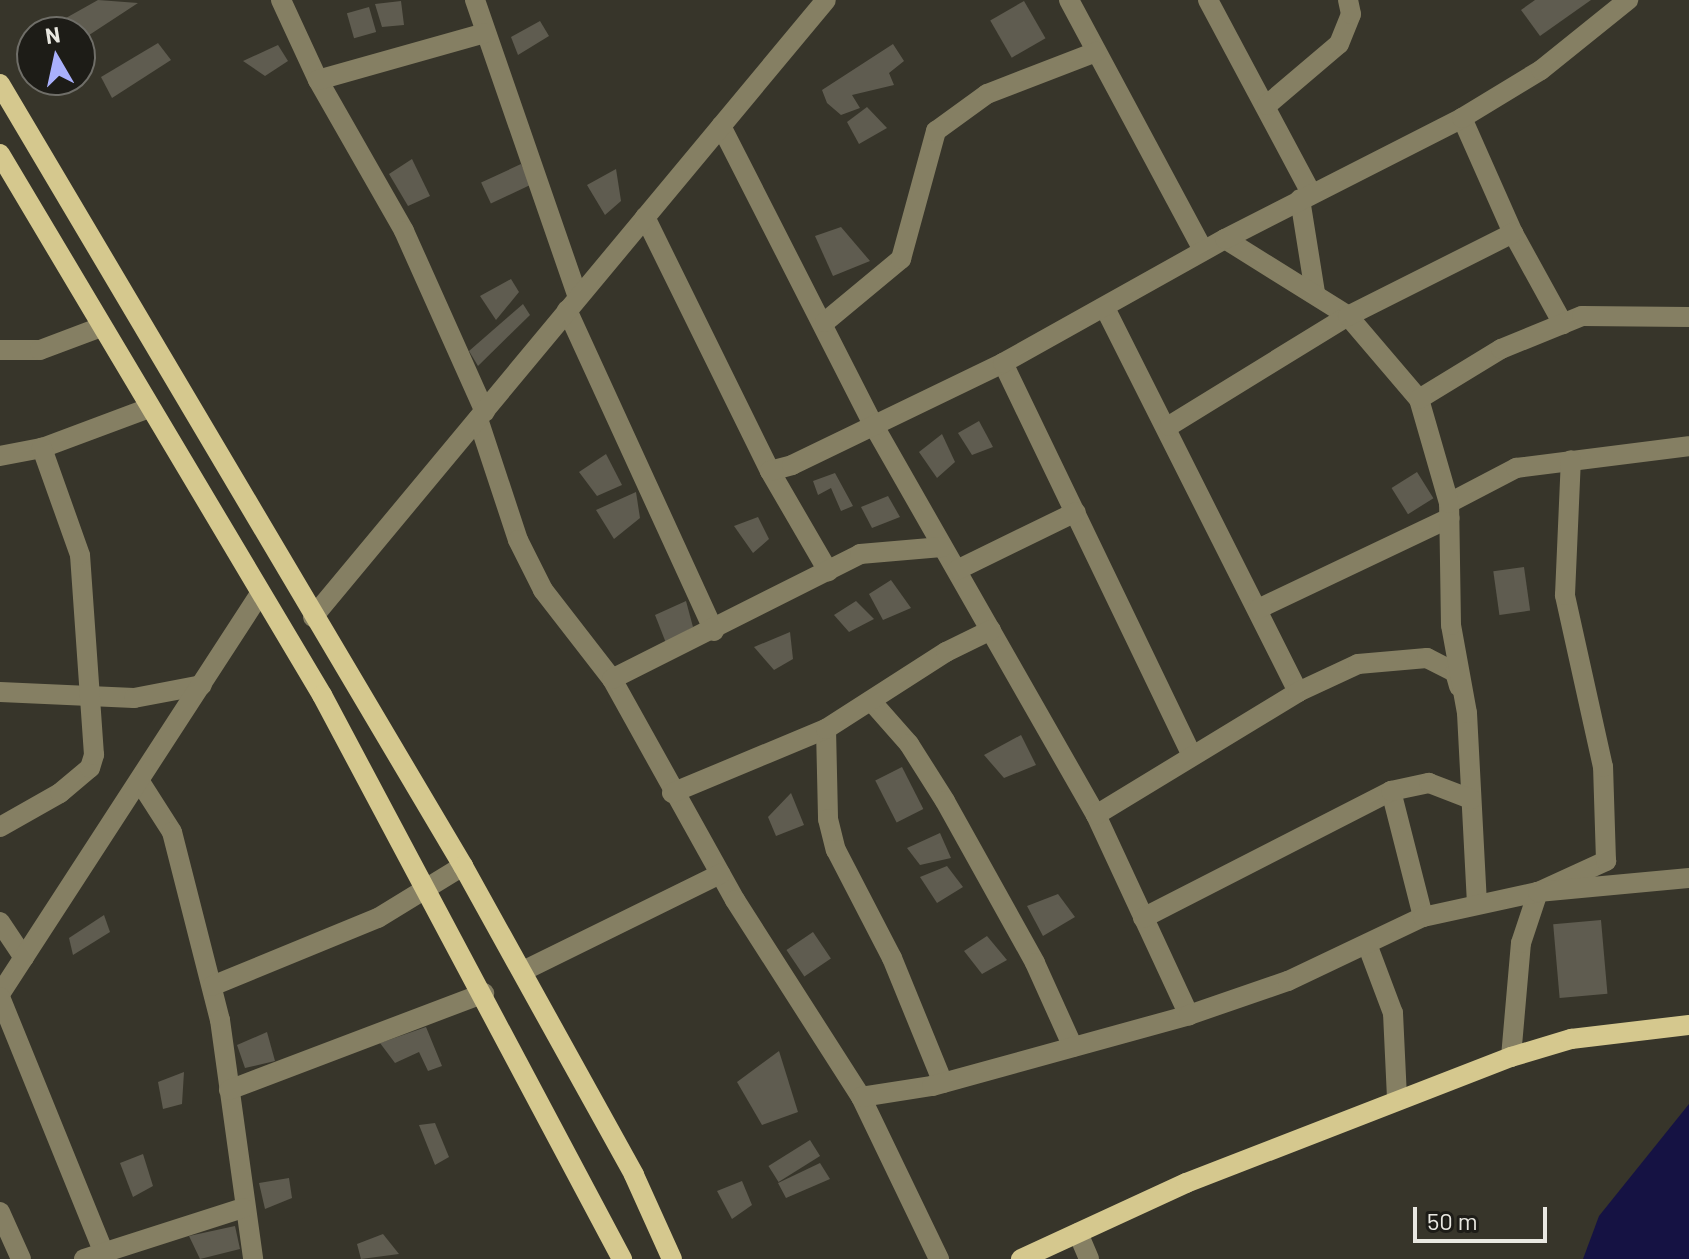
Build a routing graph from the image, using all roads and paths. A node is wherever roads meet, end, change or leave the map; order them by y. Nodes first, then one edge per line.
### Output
1 (281, 0) edge
2 (475, 0) edge
3 (826, 0) edge
4 (1069, 0) edge
5 (1208, 0) edge
6 (1348, 0) edge
7 (1618, 3) edge
8 (485, 33) junction
9 (1096, 52) junction
10 (318, 80) junction
11 (0, 84) edge
12 (1267, 105) junction
13 (1462, 118) junction
14 (721, 126) junction
15 (0, 154) edge
16 (1305, 196) junction
17 (645, 217) junction
18 (1513, 233) junction
19 (1225, 239) junction
20 (1203, 250) junction
21 (1315, 293) junction
22 (573, 303) junction
23 (1105, 308) junction
24 (1348, 316) junction
25 (1689, 317) edge
26 (825, 322) junction
27 (1563, 324) junction
28 (101, 327) junction
29 (0, 350) edge
30 (1003, 363) junction
31 (1419, 399) junction
32 (149, 408) junction
33 (481, 415) junction
34 (874, 426) junction
35 (1169, 426) junction
36 (1689, 446) edge
37 (42, 448) junction
38 (0, 456) edge
39 (1571, 460) junction
40 (770, 471) junction
41 (1450, 510) junction
42 (1076, 512) junction
43 (942, 547) junction
44 (957, 570) junction
45 (828, 571) junction
46 (260, 593) junction
47 (1258, 609) junction
48 (313, 617) junction
49 (991, 630) junction
50 (714, 631) junction
51 (612, 679) junction
52 (202, 685) junction
53 (0, 692) edge
54 (1298, 692) junction
55 (88, 697) junction
56 (872, 702) junction
57 (1467, 713) junction
58 (826, 729) junction
59 (1192, 755) junction
60 (140, 782) junction
61 (1391, 791) junction
62 (672, 793) junction
63 (1471, 799) junction
64 (1096, 815) junction
65 (0, 827) edge
66 (463, 866) junction
67 (720, 874) junction
68 (1689, 878) edge
69 (425, 888) junction
70 (1538, 892) junction
71 (1477, 904) junction
72 (1423, 917) junction
73 (1143, 918) junction
74 (0, 922) edge
75 (1367, 944) junction
76 (24, 958) junction
77 (523, 971) junction
78 (212, 986) junction
79 (484, 993) junction
80 (0, 996) edge
81 (1189, 1015) junction
82 (1689, 1025) edge
83 (1073, 1047) junction
84 (1511, 1057) junction
85 (943, 1083) junction
86 (229, 1090) junction
87 (861, 1097) junction
88 (1397, 1099) junction
89 (243, 1208) junction
90 (0, 1212) edge
91 (1078, 1233) junction
92 (103, 1251) junction
93 (21, 1259) edge
94 (84, 1259) edge
95 (253, 1259) edge
96 (622, 1259) edge
97 (672, 1259) edge
98 (939, 1259) edge
99 (1021, 1259) edge
100 (1089, 1259) edge

1 - 10 street
2 - 8 street
3 - 14 street
4 - 9 street
5 - 12 street
6 - 12 street
7 - 13 street
8 - 10 street
8 - 22 street
9 - 20 street
9 - 26 street
10 - 33 street
11 - 48 main road
12 - 16 street
13 - 16 street
13 - 18 street
14 - 17 street
14 - 26 street
15 - 28 main road
16 - 19 street
16 - 21 street
17 - 22 street
17 - 40 street
18 - 24 street
18 - 27 street
19 - 20 street
19 - 21 street
20 - 23 street
21 - 24 street
22 - 33 street
22 - 50 street
23 - 30 street
23 - 35 street
24 - 31 street
24 - 35 street
25 - 27 street
26 - 34 street
27 - 31 street
28 - 29 street
28 - 32 main road
30 - 34 street
30 - 42 street
31 - 41 street
32 - 37 street
32 - 46 main road
33 - 48 street
33 - 51 street
34 - 40 street
34 - 43 street
35 - 47 street
36 - 39 street
37 - 38 street
37 - 55 street
39 - 41 street
39 - 70 street
40 - 45 street
41 - 47 street
41 - 57 street
42 - 44 street
42 - 59 street
43 - 44 street
43 - 45 street
44 - 49 street
45 - 50 street
46 - 52 street
46 - 69 main road
47 - 54 street
48 - 66 main road
49 - 56 street
49 - 64 street
50 - 51 street
51 - 62 street
52 - 55 street
52 - 60 street
53 - 55 street
54 - 57 street
54 - 59 street
55 - 65 street
56 - 58 street
56 - 83 street
57 - 63 street
58 - 62 street
58 - 85 street
59 - 64 street
60 - 76 street
60 - 78 street
61 - 63 street
61 - 72 street
61 - 73 street
62 - 67 street
63 - 71 street
64 - 73 street
66 - 69 street
66 - 77 main road
67 - 77 street
67 - 87 street
68 - 70 street
69 - 78 street
69 - 79 main road
70 - 71 street
70 - 84 street
71 - 72 street
72 - 75 street
73 - 81 street
74 - 76 street
75 - 81 street
75 - 88 street
76 - 80 street
77 - 97 main road
78 - 86 street
79 - 86 street
79 - 96 main road
80 - 92 street
81 - 83 street
82 - 84 main road
83 - 85 street
84 - 88 main road
85 - 87 street
86 - 89 street
87 - 98 street
88 - 91 main road
89 - 92 street
89 - 95 street
90 - 93 street
91 - 99 main road
91 - 100 street
92 - 94 street

